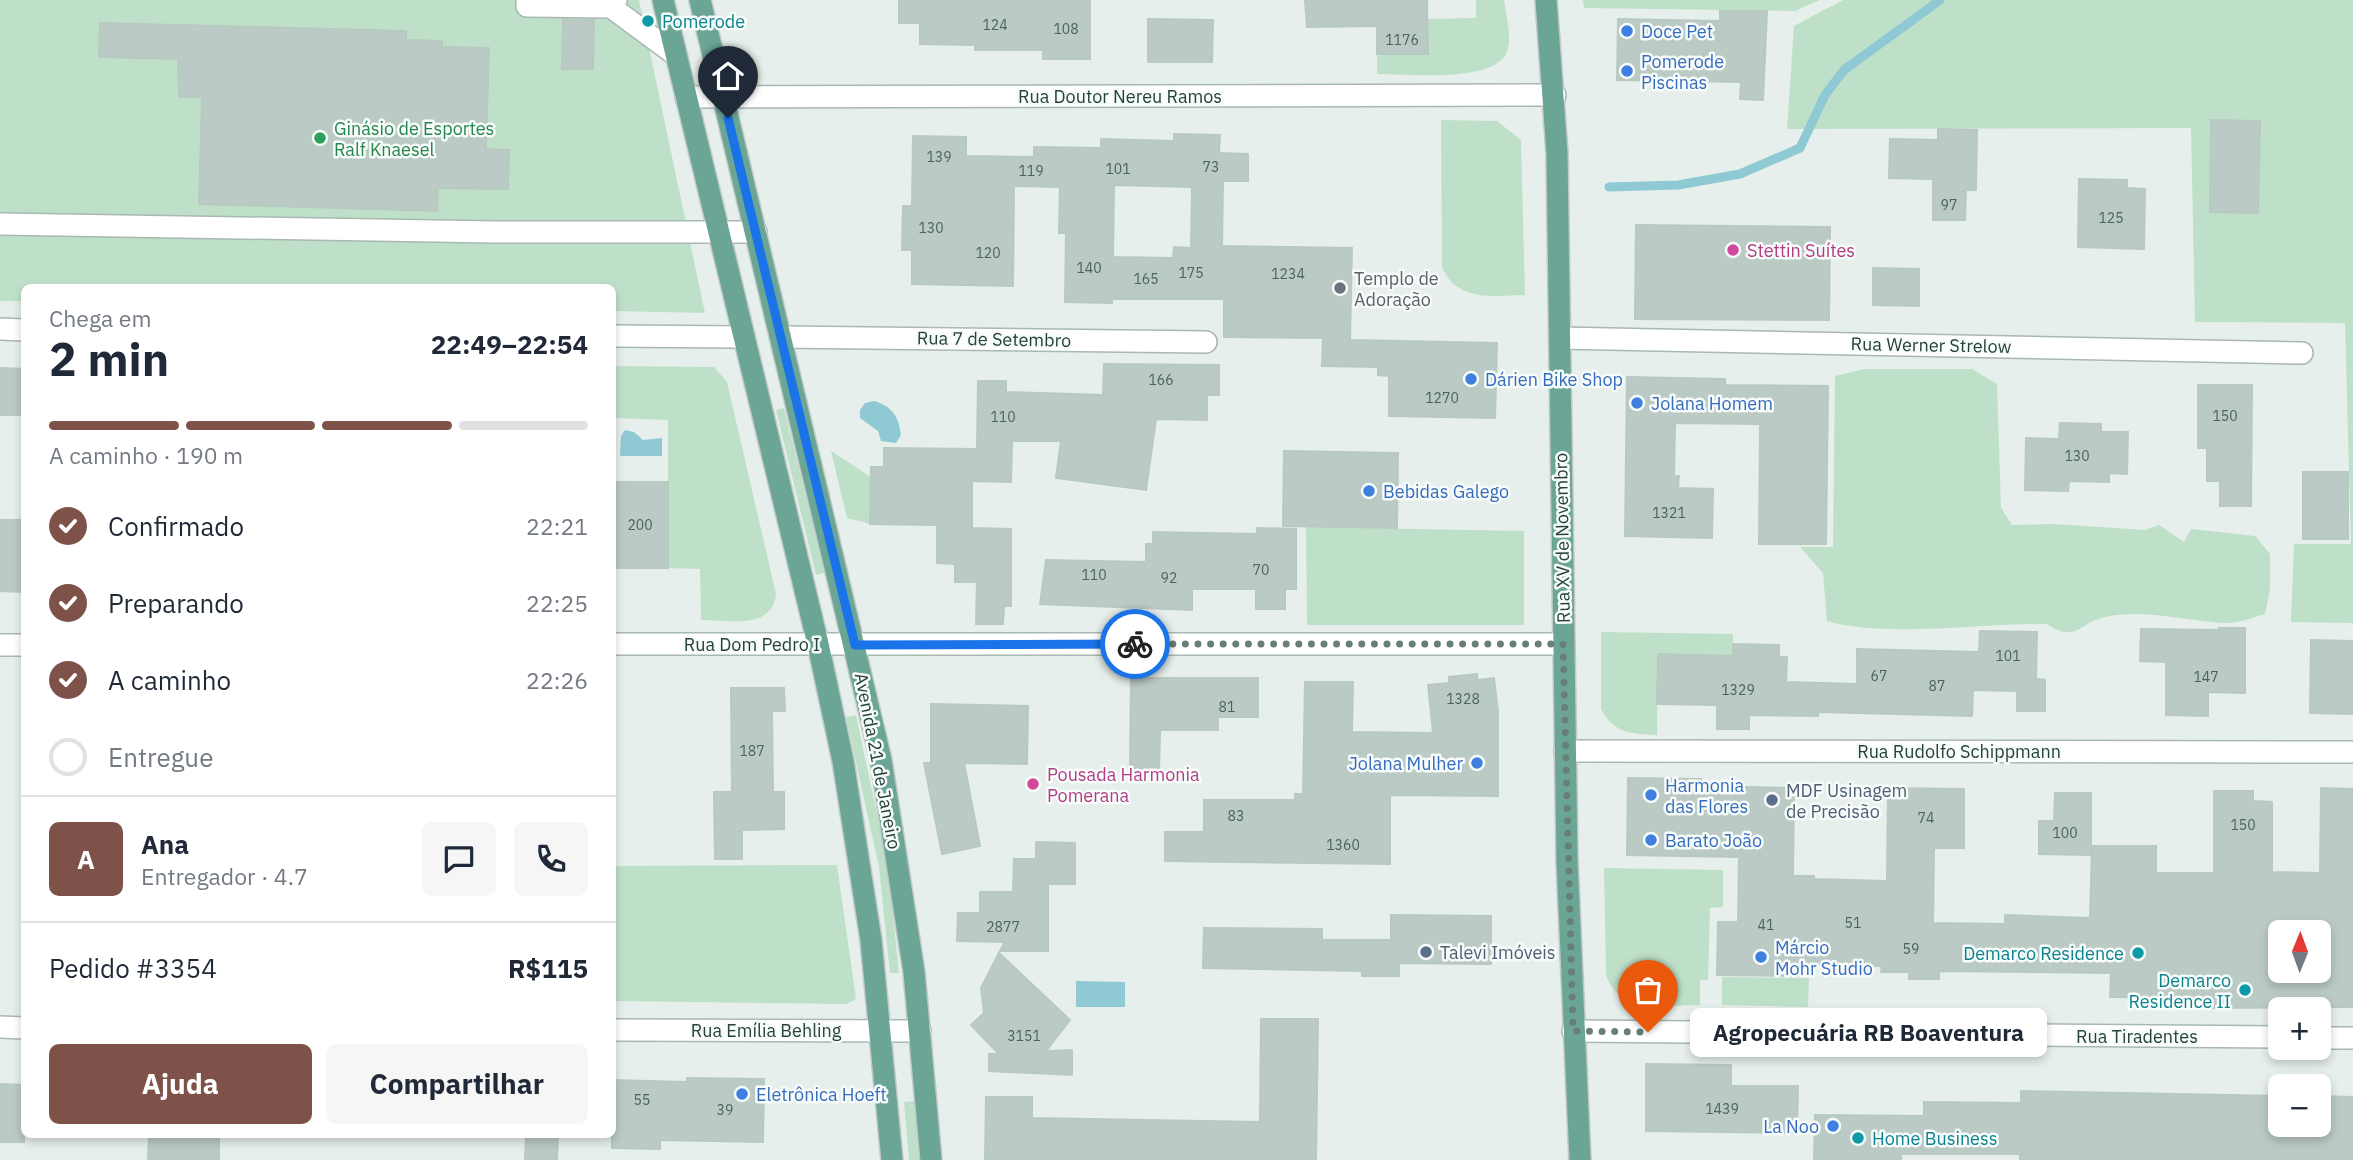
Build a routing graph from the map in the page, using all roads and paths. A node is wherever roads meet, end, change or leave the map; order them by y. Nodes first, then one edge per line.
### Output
1 (527, 0) edge
2 (663, 0) edge
3 (700, 0) edge
4 (1546, 0) edge
5 (614, 4) edge
6 (676, 55) junction
7 (1555, 95) junction
8 (723, 96) junction
9 (686, 97) junction
10 (0, 223) edge
11 (756, 232) junction
12 (719, 234) junction
13 (0, 329) edge
14 (21, 330) edge
15 (616, 336) edge
16 (744, 337) junction
17 (781, 337) junction
18 (1560, 338) junction
19 (1206, 342) dead end
20 (2302, 353) dead end
21 (616, 644) edge
22 (1563, 644) junction
23 (0, 645) edge
24 (21, 645) edge
25 (818, 645) junction
26 (855, 645) junction
27 (1565, 751) junction
28 (2353, 752) edge
29 (0, 1027) edge
30 (21, 1028) edge
31 (616, 1030) edge
32 (882, 1031) junction
33 (920, 1031) junction
34 (1573, 1031) junction
35 (2268, 1037) edge
36 (2331, 1038) edge
37 (2353, 1038) edge
38 (892, 1160) edge
39 (931, 1160) edge
40 (1580, 1160) edge

1 - 5 street
2 - 6 main road, Avenida 21 de Janeiro
3 - 8 main road, Avenida 21 de Janeiro
4 - 7 main road, Rua XV de Novembro
5 - 6 street
6 - 9 main road, Avenida 21 de Janeiro
7 - 8 street, Rua Doutor Nereu Ramos
7 - 18 main road, Rua XV de Novembro
8 - 9 street, Rua Doutor Nereu Ramos
8 - 11 main road, Avenida 21 de Janeiro
9 - 12 main road, Avenida 21 de Janeiro
10 - 12 street
11 - 12 street
11 - 17 main road, Avenida 21 de Janeiro
12 - 16 main road, Avenida 21 de Janeiro
13 - 14 street
15 - 16 street
16 - 17 main road
16 - 25 main road, Avenida 21 de Janeiro
17 - 19 street, Rua 7 de Setembro
17 - 26 main road, Avenida 21 de Janeiro
18 - 20 street, Rua Werner Strelow
18 - 22 main road, Rua XV de Novembro
21 - 25 street, Rua Dom Pedro I
22 - 26 street, Rua Dom Pedro I
22 - 27 main road, Rua XV de Novembro
23 - 24 street
25 - 26 street, Rua Dom Pedro I
25 - 32 main road, Avenida 21 de Janeiro
26 - 33 main road, Avenida 21 de Janeiro
27 - 28 street, Rua Rudolfo Schippmann
27 - 34 main road, Rua XV de Novembro
29 - 30 street
31 - 32 street, Rua Emília Behling
32 - 33 street, Rua Emília Behling
32 - 38 main road, Avenida 21 de Janeiro
33 - 39 main road, Avenida 21 de Janeiro
34 - 35 street, Rua Tiradentes
34 - 40 main road, Rua XV de Novembro
36 - 37 street

